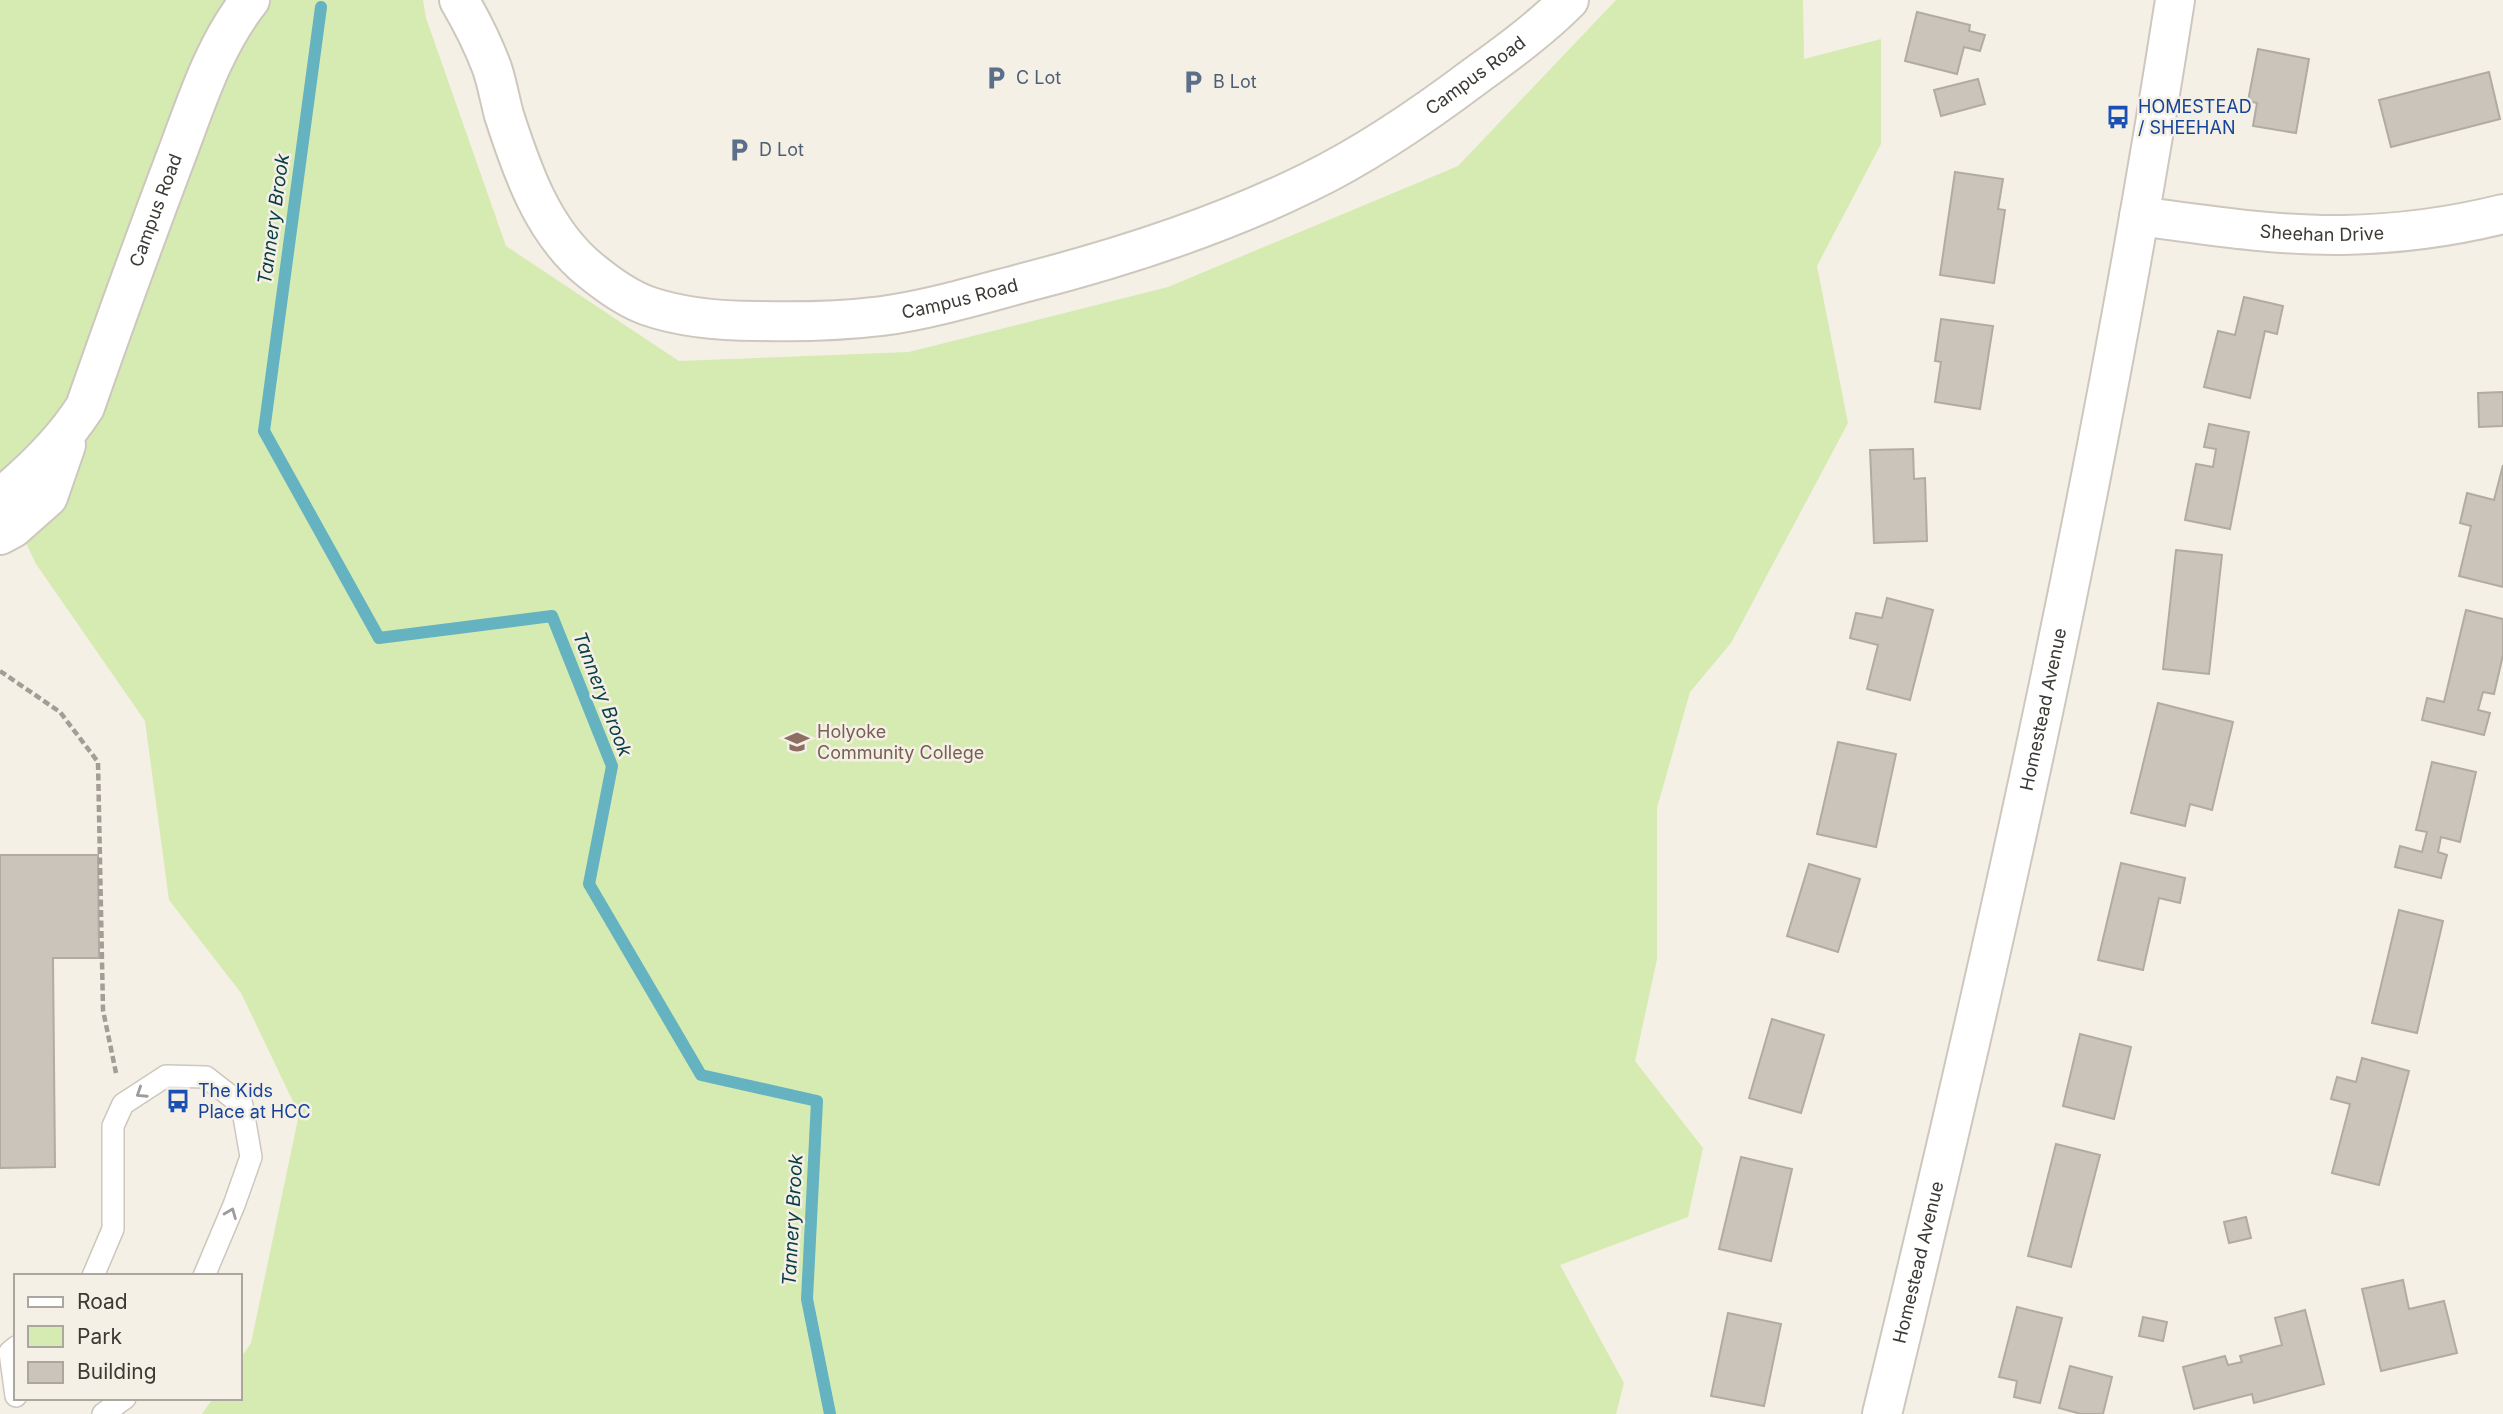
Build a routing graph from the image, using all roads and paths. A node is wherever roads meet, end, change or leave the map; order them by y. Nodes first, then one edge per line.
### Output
1 (250, 0) edge
2 (458, 0) edge
3 (1569, 0) edge
4 (2175, 0) edge
5 (2503, 214) edge
6 (2138, 216) junction
7 (73, 427) junction
8 (0, 498) edge
9 (0, 535) edge
10 (0, 671) edge
11 (123, 1104) junction
12 (94, 1274) edge
13 (205, 1274) edge
14 (14, 1349) edge
15 (14, 1382) edge
16 (122, 1400) edge
17 (103, 1414) edge
18 (1882, 1414) edge

1 - 7 street, Campus Road
2 - 3 street, Campus Road
4 - 6 street, Homestead Avenue
5 - 6 street, Sheehan Drive
6 - 18 street, Homestead Avenue
7 - 8 street, Campus Road
7 - 9 street, Campus Road
10 - 11 path
11 - 12 lane
13 -> 11 lane
14 - 15 lane
16 - 17 lane

